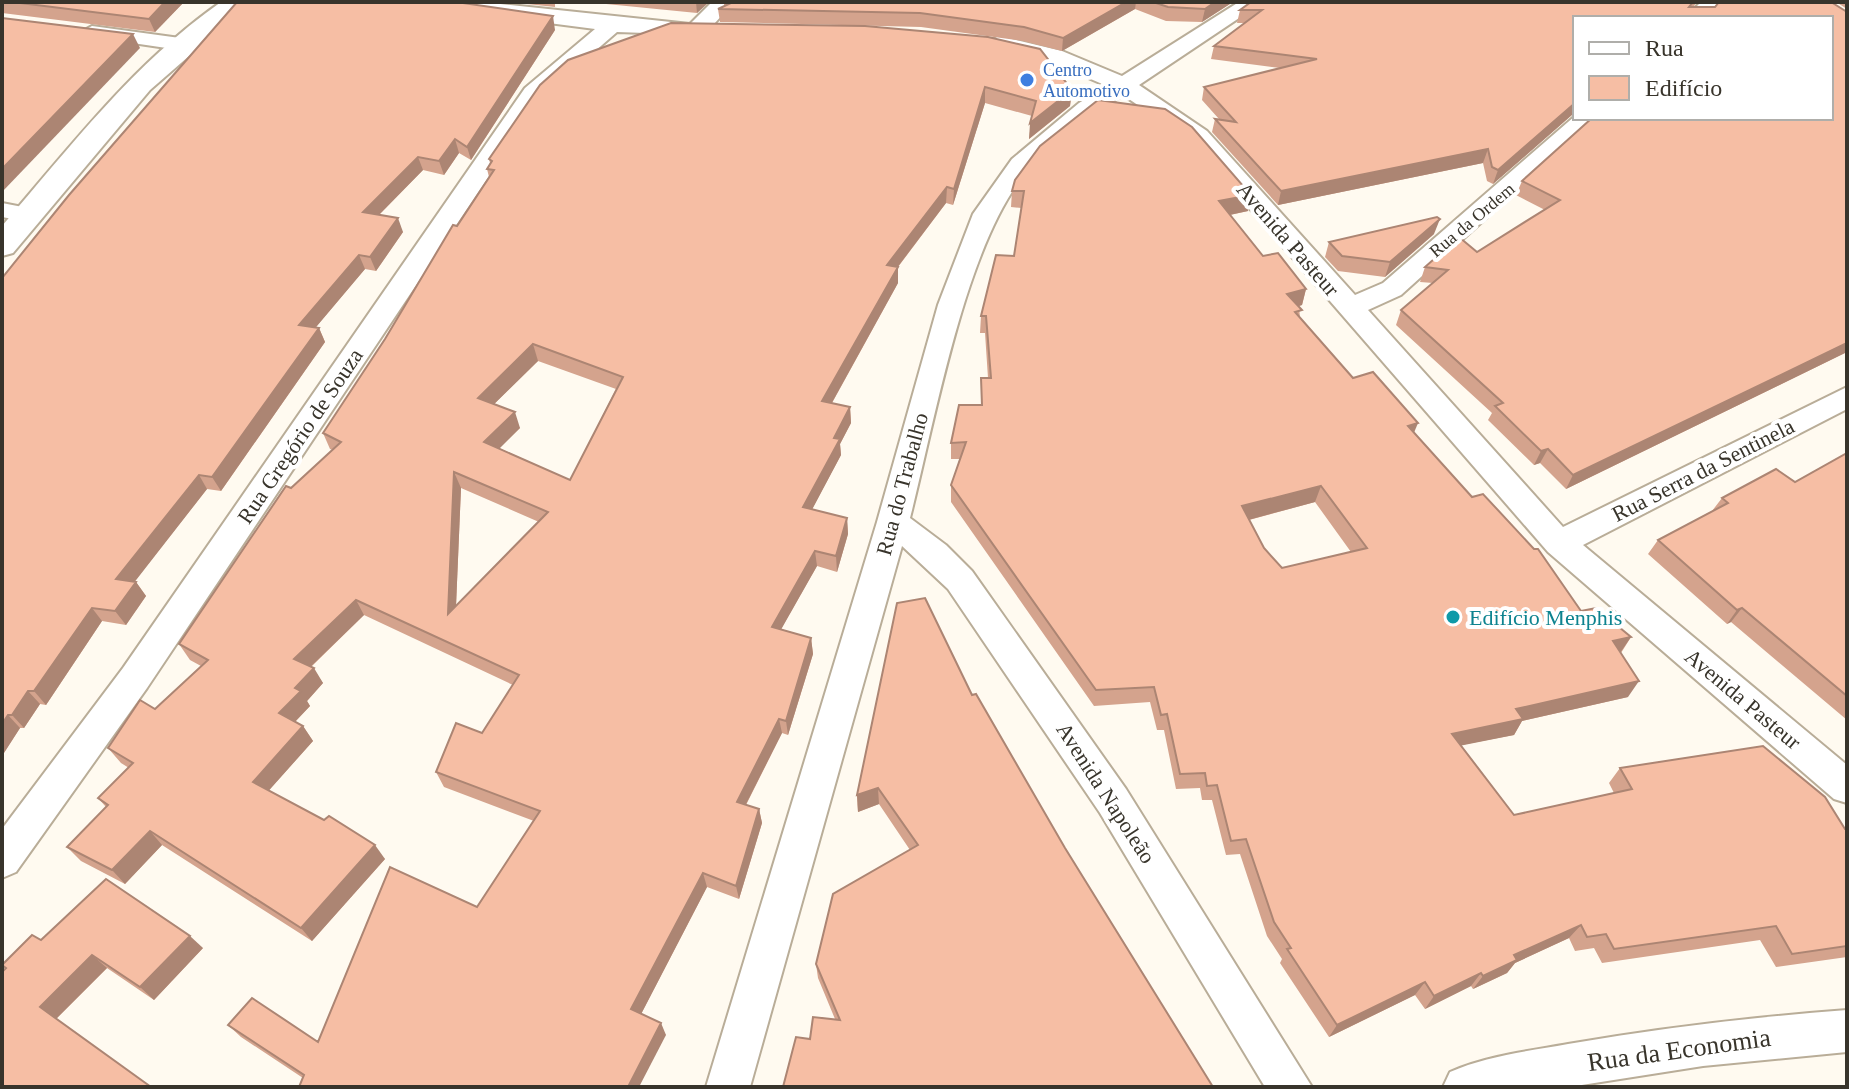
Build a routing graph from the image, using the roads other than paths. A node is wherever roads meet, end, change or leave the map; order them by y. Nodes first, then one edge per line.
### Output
1 (238, 2) edge
2 (433, 2) edge
3 (724, 2) edge
4 (1253, 2) edge
5 (1713, 2) edge
6 (1697, 16) edge
7 (612, 25) junction
8 (74, 30) edge
9 (695, 31) junction
10 (726, 31) edge
11 (971, 38) edge
12 (180, 44) junction
13 (1127, 85) junction
14 (1584, 120) edge
15 (16, 212) edge
16 (2, 246) edge
17 (1348, 308) junction
18 (1847, 397) edge
19 (893, 522) junction
20 (1559, 543) junction
21 (1847, 787) edge
22 (2, 860) edge
23 (1847, 1031) edge
24 (728, 1087) edge
25 (1290, 1087) edge
26 (1465, 1087) edge

1 - 12 street
2 - 7 street
3 - 9 street
4 - 13 street, Rua do Trabalho
5 - 6 street
7 - 9 street
7 - 22 street, Rua Gregório de Souza
8 - 12 street
9 - 10 street
11 - 13 street, Avenida Pasteur
12 - 15 street
13 - 17 street, Avenida Pasteur
13 - 19 street, Rua do Trabalho
14 - 17 street, Rua da Ordem
15 - 16 street
17 - 20 street, Avenida Pasteur
18 - 20 street, Rua Serra da Sentinela
19 - 24 street, Rua do Trabalho
19 - 25 street, Avenida Napoleão
20 - 21 street, Avenida Pasteur
23 - 26 street, Rua da Economia

